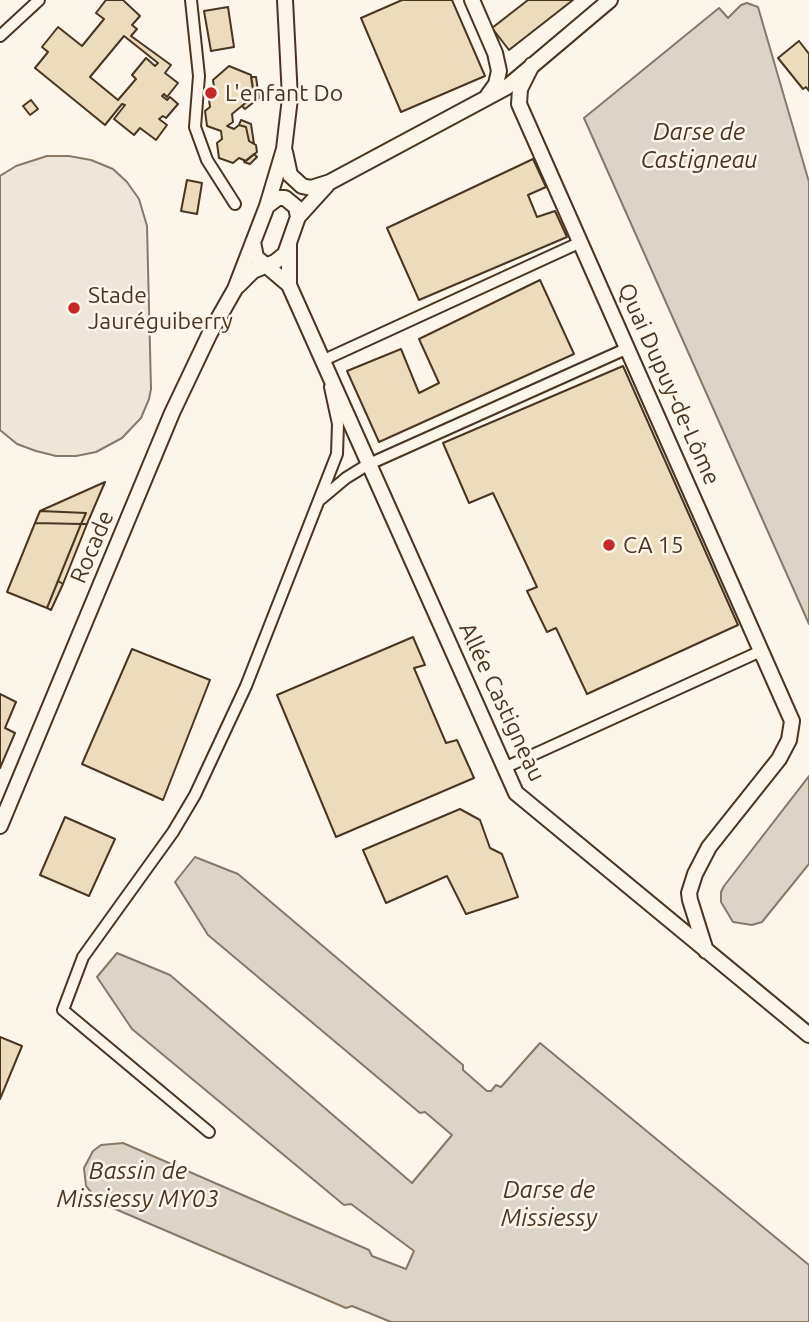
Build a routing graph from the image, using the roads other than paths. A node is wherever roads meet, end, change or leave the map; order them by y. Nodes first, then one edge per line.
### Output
1 (39, 0) edge
2 (191, 0) edge
3 (285, 0) edge
4 (472, 0) edge
5 (610, 0) edge
6 (0, 36) edge
7 (495, 52) junction
8 (532, 65) junction
9 (510, 84) junction
10 (485, 99) junction
11 (519, 104) junction
12 (284, 149) junction
13 (330, 182) junction
14 (235, 204) dead end
15 (267, 205) junction
16 (298, 217) junction
17 (253, 242) junction
18 (581, 242) junction
19 (289, 245) junction
20 (265, 265) junction
21 (289, 285) junction
22 (235, 289) junction
23 (628, 348) junction
24 (324, 360) junction
25 (369, 464) junction
26 (319, 501) junction
27 (761, 651) junction
28 (503, 768) junction
29 (0, 826) edge
30 (706, 951) junction
31 (809, 1035) edge
32 (209, 1132) dead end

1 - 6 street
2 - 14 street
3 - 12 street
4 - 7 street, Quai Dupuy-de-Lôme
5 - 8 street
7 - 8 street
7 - 9 street, Quai Dupuy-de-Lôme
7 - 10 street
8 - 9 street
8 - 11 street
9 - 10 street
9 - 11 street, Quai Dupuy-de-Lôme
10 - 13 street
11 - 18 street, Quai Dupuy-de-Lôme
12 - 13 street
12 - 15 street
13 - 16 street
15 - 16 street
15 - 17 street
16 - 19 street
17 - 20 street
17 - 22 street
18 - 23 street, Quai Dupuy-de-Lôme
18 - 24 street
19 - 20 street
19 - 21 street
20 - 21 street
20 - 22 street
21 - 24 street, Allée Castigneau
22 - 29 street, Rocade
23 - 25 street
23 - 27 street, Quai Dupuy-de-Lôme
24 - 25 street, Allée Castigneau
24 - 26 street
25 - 26 street
25 - 28 street, Allée Castigneau
26 - 32 street
27 - 28 street
27 - 30 street, Quai Dupuy-de-Lôme
28 - 30 street, Allée Castigneau
30 - 31 street, Allée Castigneau

